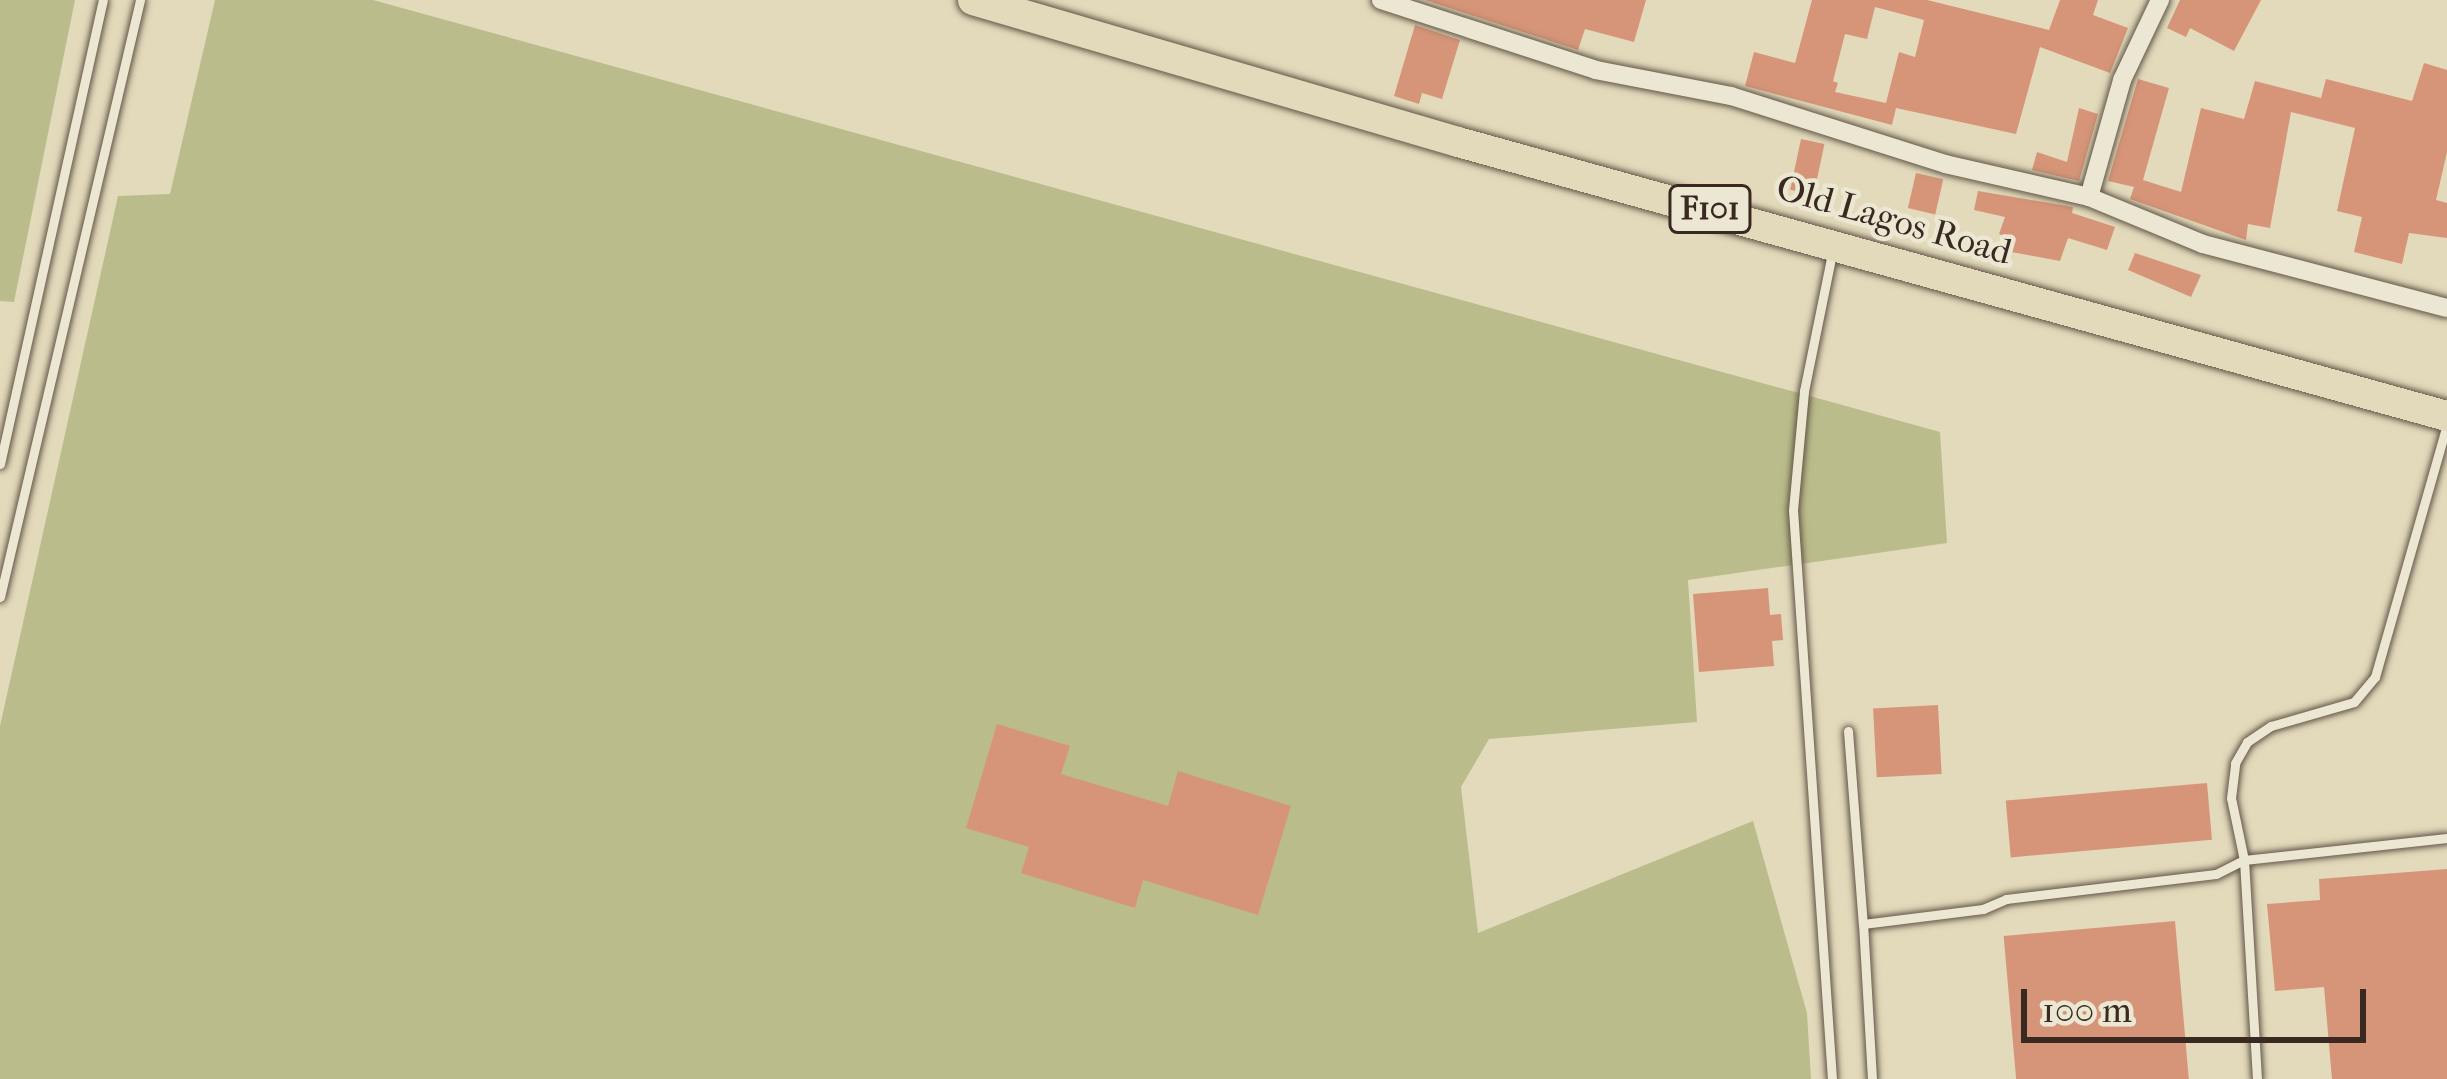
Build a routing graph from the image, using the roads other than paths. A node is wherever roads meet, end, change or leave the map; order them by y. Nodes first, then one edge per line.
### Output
1 (103, 0) edge
2 (140, 0) edge
3 (973, 0) edge
4 (1381, 0) edge
5 (2160, 0) edge
6 (1449, 10) edge
7 (2089, 197) junction
8 (1834, 244) junction
9 (2447, 308) edge
10 (2447, 420) edge
11 (0, 464) edge
12 (0, 597) edge
13 (1848, 731) dead end
14 (2447, 838) edge
15 (2244, 860) junction
16 (1863, 925) junction
17 (1832, 1079) edge
18 (1872, 1079) edge
19 (2257, 1079) edge

1 - 11 lane
2 - 12 lane
3 - 8 main road, Old Lagos Road / F101
4 - 6 street
5 - 7 street
6 - 7 street
7 - 9 street
8 - 10 main road, Old Lagos Road / F101
8 - 17 lane
10 - 15 lane
13 - 16 lane
14 - 15 lane
15 - 16 lane
15 - 19 lane
16 - 18 lane

